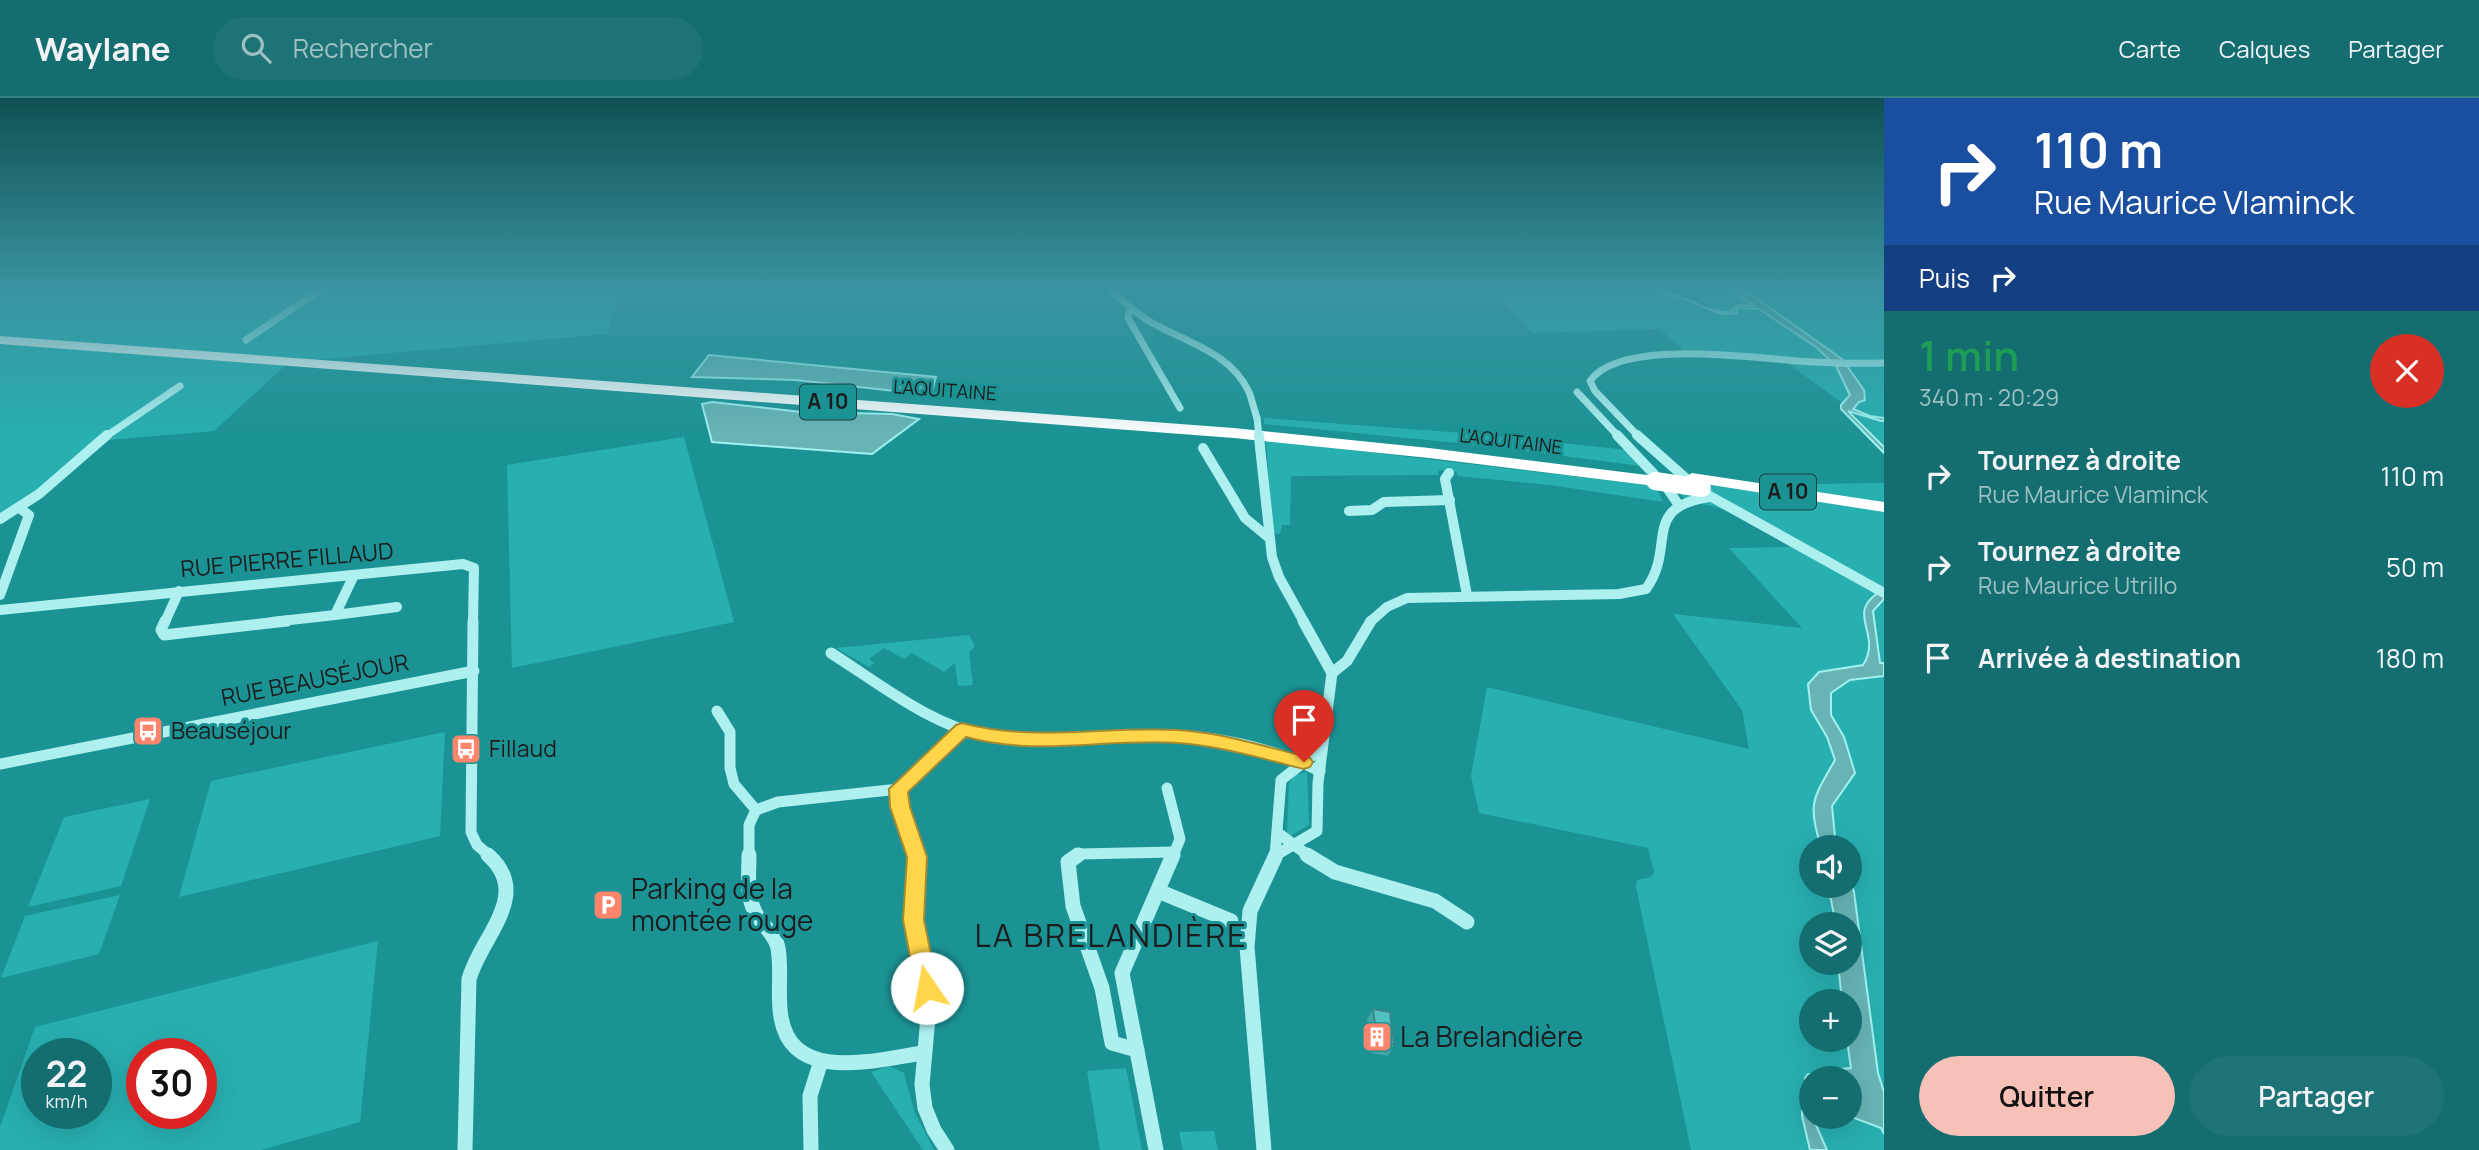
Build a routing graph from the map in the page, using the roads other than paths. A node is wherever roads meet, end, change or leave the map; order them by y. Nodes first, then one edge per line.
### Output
1 (55, 337) edge
2 (250, 337) edge
3 (1139, 337) edge
4 (1185, 337) edge
5 (0, 340) edge
6 (246, 340) dead end
7 (1884, 363) edge
8 (180, 386) dead end
9 (1577, 392) dead end
10 (1180, 408) dead end
11 (1203, 448) dead end
12 (1449, 473) dead end
13 (1650, 476) junction
14 (1701, 487) junction
15 (1450, 500) junction
16 (1678, 504) junction
17 (1884, 507) edge
18 (19, 508) junction
19 (1349, 511) dead end
20 (1884, 515) edge
21 (0, 519) edge
22 (1268, 537) junction
23 (354, 575) junction
24 (179, 591) junction
25 (1880, 591) edge
26 (0, 595) edge
27 (1467, 595) junction
28 (397, 607) dead end
29 (0, 610) edge
30 (335, 615) junction
31 (831, 653) dead end
32 (474, 671) junction
33 (1332, 673) junction
34 (717, 710) dead end
35 (962, 729) junction
36 (1322, 748) junction
37 (1304, 762) junction
38 (0, 764) edge
39 (1320, 772) junction
40 (1167, 788) dead end
41 (898, 789) junction
42 (756, 810) junction
43 (1278, 833) junction
44 (1295, 845) junction
45 (1174, 852) junction
46 (1276, 855) junction
47 (1158, 891) junction
48 (1231, 921) dead end
49 (1467, 922) dead end
50 (1137, 1050) junction
51 (923, 1053) junction
52 (820, 1063) junction
53 (466, 1150) edge
54 (811, 1150) edge
55 (947, 1150) edge
56 (1156, 1150) edge
57 (1264, 1150) edge

1 - 13 highway, L'AQUITAINE / A 10
2 - 6 street
3 - 10 street
4 - 22 street, bridge
5 - 13 highway, L'AQUITAINE / A 10
7 - 14 street
8 - 18 street
9 - 16 street
11 - 22 street
12 - 15 street
13 - 14 highway, L'AQUITAINE / A 10, bridge
14 - 16 street
14 - 17 highway, L'AQUITAINE / A 10
14 - 20 highway, L'AQUITAINE / A 10
14 - 25 street
15 - 19 street
15 - 27 street
16 - 27 street
18 - 21 street
18 - 26 street
22 - 33 street
23 - 24 street, RUE PIERRE FILLAUD
23 - 30 street
23 - 32 street, RUE PIERRE FILLAUD
24 - 29 street, RUE PIERRE FILLAUD
24 - 30 street
27 - 33 street
28 - 30 street
31 - 35 street
32 - 38 street, RUE BEAUSÉJOUR
32 - 53 street
33 - 36 street
34 - 42 street
35 - 37 street
35 - 41 street
36 - 37 street
36 - 39 street
37 - 39 street
37 - 43 street
39 - 44 street
40 - 45 street
41 - 42 street
41 - 51 street
42 - 52 street
43 - 44 street
43 - 46 street
44 - 46 street
44 - 49 street
45 - 47 street
45 - 50 street
46 - 57 street
47 - 48 street
47 - 50 street
50 - 56 street
51 - 52 street
51 - 55 street
52 - 54 street

